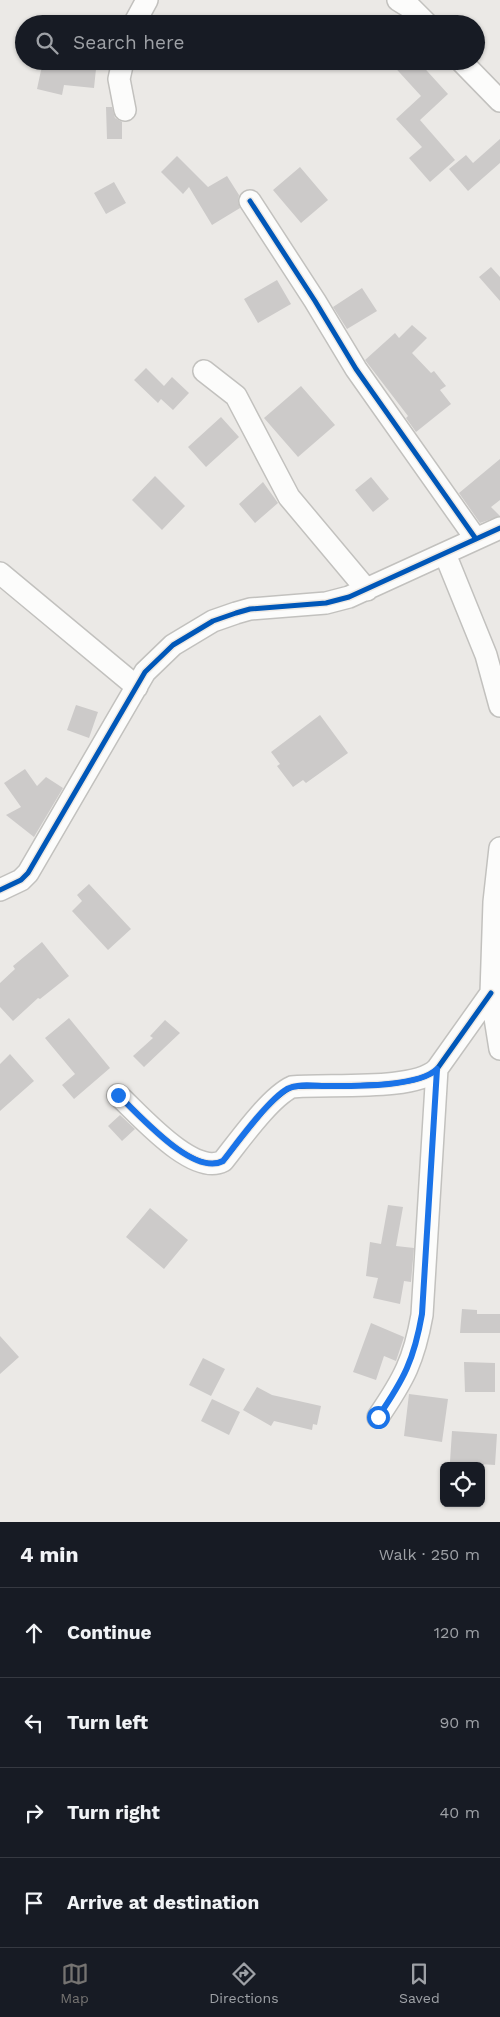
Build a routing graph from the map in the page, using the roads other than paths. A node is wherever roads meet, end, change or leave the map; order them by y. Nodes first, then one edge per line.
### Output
1 (147, 0) edge
2 (398, 0) edge
3 (139, 15) edge
4 (418, 15) edge
5 (121, 70) edge
6 (470, 70) edge
7 (500, 101) edge
8 (125, 110) dead end
9 (250, 201) dead end
10 (204, 371) dead end
11 (500, 528) edge
12 (476, 540) junction
13 (445, 554) junction
14 (0, 573) edge
15 (367, 590) junction
16 (136, 686) junction
17 (500, 706) edge
18 (500, 848) edge
19 (0, 890) edge
20 (491, 993) junction
21 (500, 1049) edge
22 (437, 1069) junction
23 (118, 1095) dead end
24 (378, 1417) dead end

1 - 3 street
2 - 4 street
5 - 8 street
6 - 7 street
9 - 12 street
10 - 15 street
11 - 12 street
12 - 13 street
13 - 15 street
13 - 17 street
14 - 16 street
15 - 16 street
16 - 19 street
18 - 20 street
20 - 21 street
20 - 22 street
22 - 23 street
22 - 24 street

